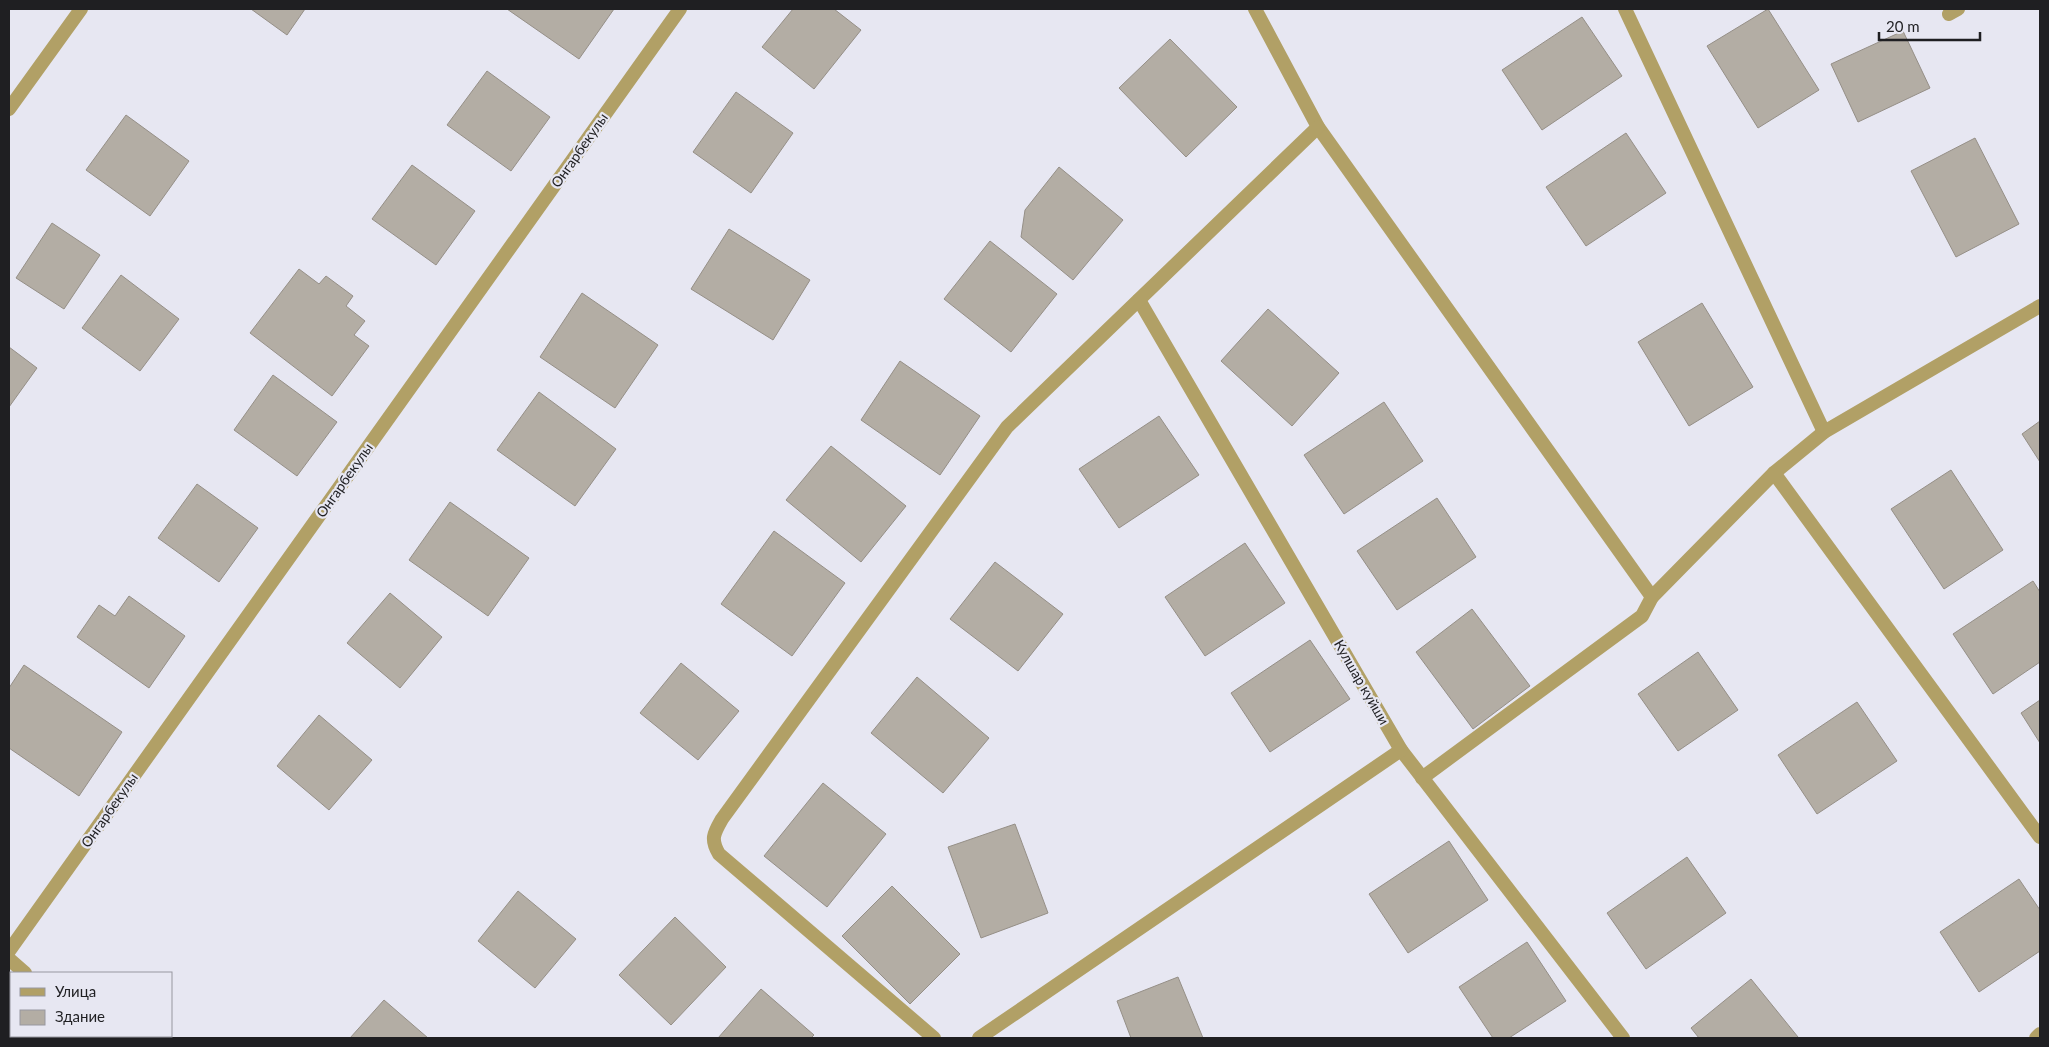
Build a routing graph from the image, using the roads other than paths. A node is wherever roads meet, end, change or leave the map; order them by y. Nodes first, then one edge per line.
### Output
1 (81, 9) edge
2 (680, 9) edge
3 (1255, 9) edge
4 (1625, 9) edge
5 (9, 109) edge
6 (1318, 127) junction
7 (1139, 300) junction
8 (2040, 306) edge
9 (1824, 432) junction
10 (1774, 473) junction
11 (1652, 597) junction
12 (1401, 750) junction
13 (1422, 778) junction
14 (2040, 837) edge
15 (9, 951) edge
16 (9, 958) edge
17 (24, 972) edge
18 (2040, 1034) edge
19 (934, 1038) edge
20 (979, 1038) edge
21 (1623, 1038) edge
22 (2036, 1038) edge

1 - 5 street
2 - 15 street, Онгарбекулы
3 - 6 street
4 - 9 street
6 - 7 street
6 - 11 street
7 - 12 street, Кулшар куйши
7 - 19 street
8 - 9 street
9 - 10 street
10 - 11 street
10 - 14 street
11 - 13 street
12 - 13 street, Кулшар куйши
12 - 20 street
13 - 21 street, Кулшар куйши
16 - 17 street
18 - 22 street

